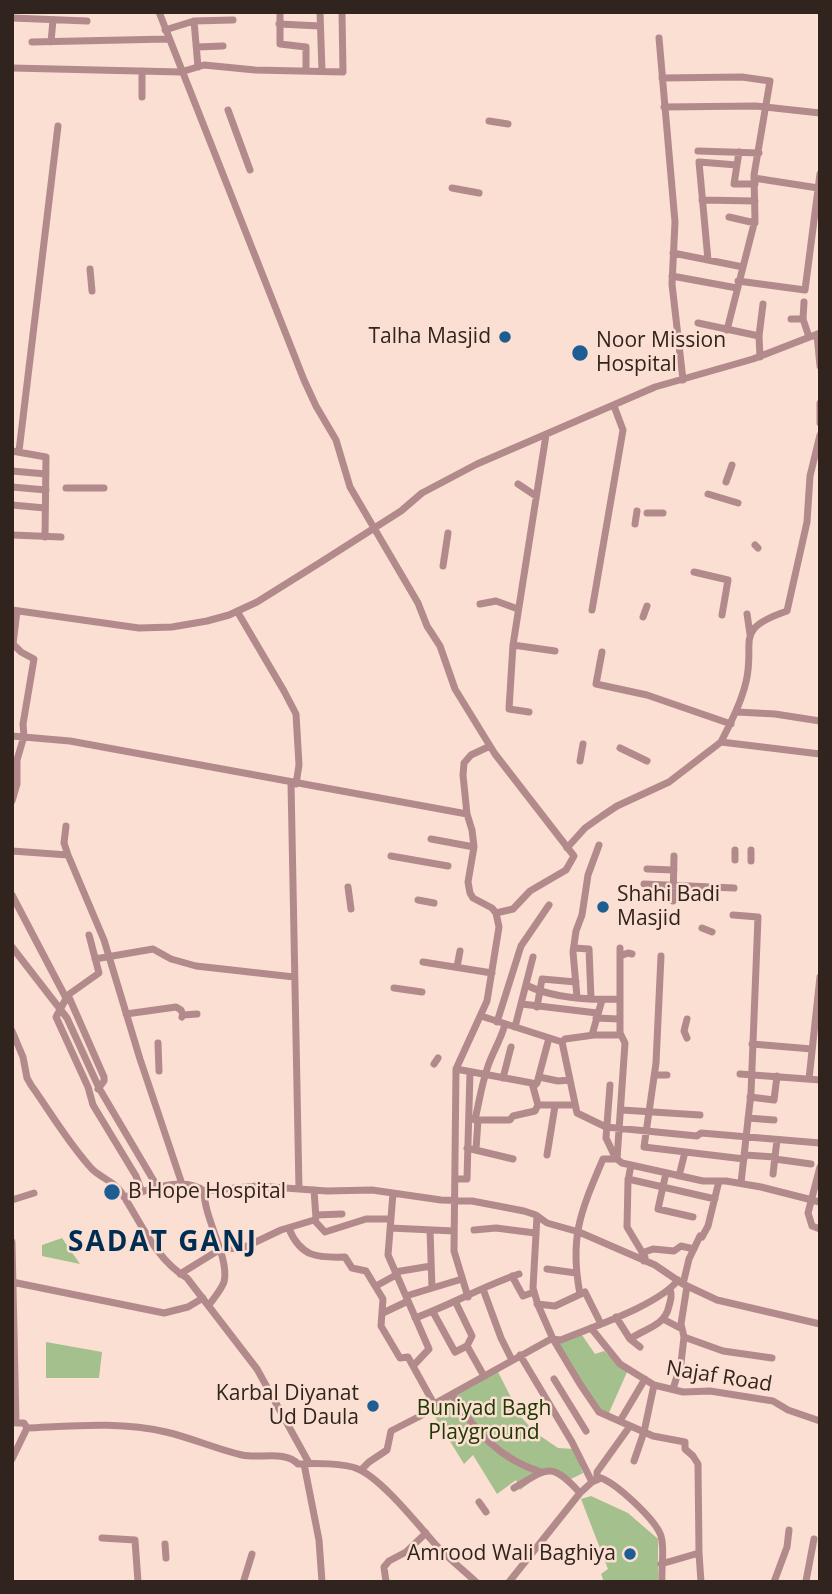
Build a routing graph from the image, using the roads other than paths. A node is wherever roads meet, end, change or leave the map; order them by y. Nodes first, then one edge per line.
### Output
1 (159, 12) edge
2 (280, 12) edge
3 (320, 12) edge
4 (342, 12) edge
5 (12, 18) edge
6 (53, 20) junction
7 (233, 20) dead end
8 (87, 21) dead end
9 (194, 21) junction
10 (279, 24) junction
11 (320, 26) junction
12 (165, 30) junction
13 (659, 38) dead end
14 (169, 39) junction
15 (32, 42) dead end
16 (51, 42) junction
17 (223, 46) dead end
18 (197, 47) junction
19 (198, 67) junction
20 (12, 68) edge
21 (306, 70) junction
22 (142, 71) junction
23 (322, 71) junction
24 (181, 72) junction
25 (662, 78) junction
26 (142, 97) dead end
27 (664, 107) junction
28 (766, 107) junction
29 (228, 110) dead end
30 (820, 113) edge
31 (489, 121) dead end
32 (508, 124) dead end
33 (58, 125) dead end
34 (698, 151) dead end
35 (739, 152) junction
36 (758, 153) junction
37 (737, 165) junction
38 (250, 170) dead end
39 (820, 174) edge
40 (755, 181) junction
41 (452, 188) dead end
42 (818, 188) junction
43 (479, 192) dead end
44 (702, 200) junction
45 (755, 201) junction
46 (729, 217) dead end
47 (755, 223) junction
48 (673, 253) junction
49 (708, 260) junction
50 (743, 267) junction
51 (90, 270) dead end
52 (672, 276) junction
53 (737, 285) junction
54 (92, 290) dead end
55 (804, 302) dead end
56 (763, 304) dead end
57 (791, 319) dead end
58 (803, 319) junction
59 (698, 323) dead end
60 (727, 330) junction
61 (815, 335) edge
62 (759, 336) junction
63 (760, 357) junction
64 (820, 366) edge
65 (683, 380) junction
66 (820, 403) edge
67 (614, 405) junction
68 (820, 423) edge
69 (546, 435) junction
70 (820, 435) edge
71 (16, 451) edge
72 (732, 465) dead end
73 (12, 471) edge
74 (46, 474) junction
75 (726, 482) dead end
76 (518, 484) dead end
77 (12, 487) edge
78 (66, 488) dead end
79 (104, 488) dead end
80 (46, 490) junction
81 (708, 494) dead end
82 (536, 496) junction
83 (738, 503) dead end
84 (12, 505) edge
85 (45, 508) junction
86 (637, 511) dead end
87 (646, 513) dead end
88 (663, 513) dead end
89 (635, 524) dead end
90 (374, 528) junction
91 (448, 533) dead end
92 (12, 535) edge
93 (45, 537) junction
94 (61, 537) dead end
95 (443, 566) dead end
96 (694, 572) dead end
97 (480, 604) dead end
98 (647, 606) dead end
99 (519, 609) junction
100 (14, 610) edge
101 (592, 610) dead end
102 (237, 611) junction
103 (747, 614) dead end
104 (722, 615) dead end
105 (643, 617) dead end
106 (750, 635) junction
107 (513, 645) junction
108 (555, 651) dead end
109 (602, 652) dead end
110 (529, 712) dead end
111 (737, 712) junction
112 (820, 721) edge
113 (731, 724) junction
114 (482, 733) junction
115 (12, 736) edge
116 (24, 736) junction
117 (722, 742) junction
118 (583, 744) dead end
119 (490, 746) junction
120 (620, 748) dead end
121 (477, 752) junction
122 (820, 754) edge
123 (580, 761) dead end
124 (647, 761) dead end
125 (294, 784) junction
126 (12, 801) edge
127 (467, 814) junction
128 (66, 826) dead end
129 (431, 839) dead end
130 (599, 845) dead end
131 (474, 847) junction
132 (567, 848) junction
133 (735, 850) dead end
134 (751, 850) dead end
135 (12, 851) edge
136 (68, 855) junction
137 (391, 856) dead end
138 (674, 856) dead end
139 (736, 860) dead end
140 (751, 861) dead end
141 (447, 866) dead end
142 (647, 869) dead end
143 (674, 870) junction
144 (644, 884) dead end
145 (673, 885) junction
146 (348, 887) dead end
147 (734, 888) dead end
148 (12, 895) edge
149 (418, 900) dead end
150 (673, 901) dead end
151 (433, 903) dead end
152 (549, 905) dead end
153 (351, 909) dead end
154 (496, 913) junction
155 (733, 915) dead end
156 (702, 928) dead end
157 (712, 932) dead end
158 (89, 935) dead end
159 (12, 947) edge
160 (574, 948) junction
161 (460, 951) dead end
162 (632, 954) dead end
163 (109, 955) junction
164 (662, 956) dead end
165 (533, 957) dead end
166 (95, 959) junction
167 (423, 962) dead end
168 (457, 967) junction
169 (52, 971) junction
170 (492, 973) junction
171 (295, 976) junction
172 (820, 977) edge
173 (37, 979) junction
174 (576, 982) junction
175 (526, 985) junction
176 (394, 988) dead end
177 (422, 992) dead end
178 (540, 992) junction
179 (67, 996) junction
180 (577, 997) junction
181 (591, 998) junction
182 (619, 999) junction
183 (602, 1000) junction
184 (522, 1004) junction
185 (537, 1007) junction
186 (818, 1008) edge
187 (60, 1009) junction
188 (126, 1014) junction
189 (197, 1014) dead end
190 (481, 1016) junction
191 (596, 1016) junction
192 (619, 1019) junction
193 (687, 1019) dead end
194 (496, 1021) junction
195 (505, 1024) junction
196 (817, 1025) edge
197 (515, 1027) junction
198 (12, 1031) edge
199 (592, 1035) junction
200 (621, 1035) junction
201 (817, 1036) edge
202 (549, 1038) junction
203 (687, 1038) dead end
204 (562, 1042) junction
205 (158, 1043) dead end
206 (500, 1044) junction
207 (752, 1044) junction
208 (815, 1054) edge
209 (158, 1058) junction
210 (141, 1063) junction
211 (456, 1069) junction
212 (159, 1070) dead end
213 (470, 1072) junction
214 (740, 1074) dead end
215 (751, 1074) junction
216 (655, 1075) junction
217 (667, 1075) dead end
218 (486, 1076) junction
219 (777, 1076) junction
220 (539, 1077) junction
221 (503, 1079) junction
222 (809, 1079) junction
223 (570, 1080) junction
224 (820, 1080) edge
225 (610, 1085) dead end
226 (533, 1087) junction
227 (99, 1088) junction
228 (90, 1094) junction
229 (750, 1097) junction
230 (538, 1105) junction
231 (575, 1105) junction
232 (555, 1106) junction
233 (622, 1110) junction
234 (650, 1112) junction
235 (700, 1115) dead end
236 (748, 1118) junction
237 (774, 1119) dead end
238 (478, 1121) junction
239 (606, 1127) junction
240 (620, 1130) junction
241 (647, 1132) junction
242 (747, 1137) junction
243 (778, 1140) junction
244 (820, 1143) edge
245 (467, 1148) junction
246 (476, 1149) junction
247 (685, 1153) junction
248 (547, 1155) dead end
249 (744, 1157) junction
250 (775, 1158) junction
251 (513, 1159) dead end
252 (617, 1160) junction
253 (811, 1164) dead end
254 (631, 1165) junction
255 (820, 1167) edge
256 (666, 1173) junction
257 (774, 1174) dead end
258 (679, 1176) junction
259 (455, 1179) junction
260 (628, 1180) junction
261 (719, 1181) junction
262 (182, 1184) junction
263 (741, 1184) junction
264 (662, 1187) junction
265 (158, 1188) junction
266 (299, 1189) junction
267 (314, 1190) junction
268 (204, 1191) junction
269 (142, 1192) junction
270 (33, 1193) dead end
271 (393, 1193) junction
272 (124, 1197) junction
273 (715, 1199) junction
274 (12, 1200) edge
275 (455, 1200) junction
276 (811, 1201) junction
277 (820, 1202) edge
278 (342, 1214) dead end
279 (537, 1216) junction
280 (315, 1217) junction
281 (693, 1217) dead end
282 (391, 1219) junction
283 (289, 1228) junction
284 (390, 1228) junction
285 (820, 1229) edge
286 (430, 1230) junction
287 (474, 1230) dead end
288 (454, 1231) junction
289 (578, 1231) junction
290 (535, 1233) junction
291 (12, 1242) edge
292 (694, 1249) junction
293 (219, 1250) junction
294 (643, 1257) junction
295 (431, 1266) junction
296 (547, 1269) dead end
297 (576, 1273) junction
298 (180, 1274) junction
299 (396, 1274) junction
300 (462, 1279) junction
301 (13, 1282) edge
302 (683, 1283) junction
303 (376, 1286) junction
304 (432, 1288) junction
305 (483, 1289) junction
306 (670, 1289) junction
307 (534, 1292) junction
308 (580, 1294) junction
309 (468, 1297) junction
310 (407, 1299) junction
311 (206, 1302) junction
312 (456, 1303) junction
313 (537, 1304) junction
314 (383, 1312) junction
315 (433, 1312) junction
316 (616, 1317) junction
317 (415, 1318) junction
318 (663, 1320) junction
319 (601, 1324) junction
320 (820, 1324) edge
321 (591, 1328) junction
322 (683, 1333) junction
323 (553, 1339) junction
324 (630, 1339) junction
325 (467, 1346) junction
326 (640, 1347) dead end
327 (520, 1355) junction
328 (772, 1358) dead end
329 (512, 1360) junction
330 (413, 1366) junction
331 (14, 1376) edge
332 (484, 1376) junction
333 (554, 1379) dead end
334 (645, 1379) junction
335 (654, 1384) junction
336 (673, 1389) junction
337 (452, 1395) junction
338 (434, 1404) junction
339 (620, 1421) junction
340 (820, 1421) edge
341 (630, 1426) junction
342 (27, 1428) junction
343 (586, 1431) dead end
344 (644, 1432) junction
345 (12, 1459) edge
346 (634, 1461) dead end
347 (306, 1463) junction
348 (361, 1470) junction
349 (541, 1472) junction
350 (594, 1480) junction
351 (514, 1488) dead end
352 (580, 1493) junction
353 (479, 1502) dead end
354 (486, 1512) dead end
355 (789, 1530) dead end
356 (426, 1533) junction
357 (102, 1538) dead end
358 (814, 1539) dead end
359 (165, 1544) dead end
360 (699, 1553) junction
361 (252, 1554) dead end
362 (166, 1558) dead end
363 (661, 1564) junction
364 (244, 1580) edge
365 (806, 1581) edge
366 (138, 1582) edge
367 (322, 1582) edge
368 (386, 1582) edge
369 (476, 1582) edge
370 (509, 1582) edge
371 (662, 1582) edge
372 (701, 1582) edge
373 (775, 1582) edge

1 - 12 street
2 - 10 street
3 - 11 street
4 - 23 street
5 - 6 street
6 - 8 street
6 - 16 street
7 - 9 street
9 - 12 street
9 - 18 street
10 - 11 street
10 - 21 street
11 - 23 street
12 - 14 street
13 - 25 street
14 - 16 street
14 - 24 street
15 - 16 street
17 - 18 street
18 - 19 street
19 - 21 street
19 - 24 street
20 - 22 street
21 - 23 street
22 - 24 street
22 - 26 street
24 - 90 street
25 - 27 street
25 - 28 street
27 - 28 street
27 - 48 street
28 - 30 street
28 - 36 street
29 - 38 street
31 - 32 street
33 - 71 street
34 - 35 street
35 - 36 street
35 - 37 street
36 - 40 street
37 - 40 street
37 - 44 street
39 - 42 street
40 - 42 street
40 - 45 street
41 - 43 street
42 - 53 street
44 - 45 street
44 - 49 street
45 - 47 street
46 - 47 street
47 - 50 street
48 - 49 street
48 - 52 street
49 - 50 street
50 - 53 street
51 - 54 street
52 - 53 street
52 - 65 street
53 - 60 street
55 - 58 street
56 - 62 street
57 - 58 street
58 - 61 street
59 - 60 street
60 - 62 street
61 - 63 street
61 - 64 street
62 - 63 street
63 - 65 street
65 - 67 street
66 - 68 street
67 - 69 street
67 - 101 street
69 - 82 street
69 - 90 street
70 - 106 street
71 - 74 street
72 - 75 street
73 - 74 street
74 - 80 street
76 - 82 street
77 - 80 street
78 - 79 street
80 - 85 street
81 - 83 street
82 - 99 street
84 - 85 street
85 - 93 street
86 - 89 street
87 - 88 street
90 - 102 street
90 - 114 street
91 - 95 street
92 - 93 street
93 - 94 street
96 - 104 street
97 - 99 street
98 - 105 street
99 - 107 street
100 - 102 street
100 - 116 street
102 - 125 street
103 - 106 street
106 - 111 street
107 - 108 street
107 - 110 street
109 - 113 street
111 - 112 street
111 - 113 street
113 - 117 street
114 - 119 street
114 - 121 street
115 - 116 street
116 - 125 street
116 - 126 street
117 - 122 street
117 - 132 street
118 - 123 street
119 - 121 street
119 - 132 street
120 - 124 street
121 - 127 street
125 - 127 street
125 - 171 street
127 - 131 street
128 - 136 street
129 - 131 street
130 - 160 street
131 - 154 street
132 - 154 street
133 - 139 street
134 - 140 street
135 - 136 street
136 - 163 street
137 - 141 street
138 - 143 street
142 - 143 street
143 - 145 street
144 - 145 street
145 - 147 street
145 - 150 street
146 - 153 street
148 - 169 street
149 - 151 street
152 - 194 street
154 - 170 street
155 - 207 street
156 - 157 street
158 - 166 street
159 - 173 street
160 - 174 street
160 - 181 street
161 - 168 street
162 - 182 street
163 - 166 street
163 - 171 street
163 - 188 street
164 - 216 street
165 - 175 street
166 - 179 street
167 - 168 street
168 - 170 street
169 - 173 street
169 - 179 street
170 - 190 street
171 - 266 street
172 - 186 street
173 - 187 street
174 - 178 street
174 - 180 street
175 - 178 street
175 - 184 street
176 - 177 street
178 - 180 street
178 - 185 street
179 - 187 street
179 - 227 street
180 - 181 street
181 - 183 street
182 - 183 street
182 - 192 street
183 - 191 street
184 - 185 street
184 - 197 street
185 - 191 street
186 - 196 street
187 - 227 street
187 - 228 street
188 - 189 street
188 - 210 street
190 - 194 street
190 - 211 street
191 - 192 street
191 - 199 street
192 - 200 street
193 - 203 street
194 - 195 street
195 - 197 street
195 - 206 street
196 - 201 street
197 - 202 street
198 - 272 street
199 - 200 street
199 - 204 street
200 - 233 street
201 - 208 street
202 - 204 street
202 - 220 street
204 - 223 street
205 - 209 street
206 - 218 street
206 - 221 street
207 - 208 street
207 - 215 street
208 - 222 street
209 - 210 street
209 - 212 street
210 - 262 street
211 - 213 street
211 - 259 street
213 - 218 street
213 - 245 street
214 - 215 street
215 - 219 street
215 - 229 street
216 - 217 street
216 - 234 street
218 - 221 street
218 - 238 street
219 - 222 street
219 - 229 street
220 - 223 street
220 - 226 street
221 - 226 street
222 - 224 street
223 - 231 street
225 - 239 street
226 - 230 street
227 - 228 street
227 - 265 street
228 - 269 street
229 - 236 street
230 - 232 street
230 - 238 street
231 - 232 street
231 - 239 street
232 - 248 street
233 - 234 street
233 - 240 street
234 - 235 street
234 - 241 street
236 - 237 street
236 - 242 street
238 - 246 street
239 - 240 street
239 - 252 street
240 - 241 street
240 - 252 street
241 - 242 street
241 - 247 street
242 - 243 street
242 - 249 street
243 - 244 street
243 - 250 street
245 - 246 street
245 - 259 street
246 - 251 street
247 - 249 street
247 - 258 street
249 - 250 street
249 - 263 street
250 - 253 street
250 - 257 street
252 - 254 street
252 - 289 street
254 - 256 street
254 - 260 street
255 - 276 street
256 - 258 street
256 - 264 street
258 - 261 street
259 - 275 street
260 - 264 street
260 - 294 street
261 - 263 street
261 - 273 street
262 - 265 street
262 - 268 street
263 - 276 street
264 - 273 street
264 - 281 street
265 - 269 street
266 - 267 street
266 - 268 street
267 - 271 street
267 - 280 street
268 - 293 street
269 - 272 street
270 - 274 street
271 - 275 street
271 - 282 street
272 - 298 street
273 - 292 street
275 - 279 street
275 - 288 street
276 - 277 street
276 - 285 street
278 - 280 street
279 - 289 street
279 - 290 street
280 - 282 street
280 - 283 street
282 - 284 street
283 - 293 street
283 - 303 street
284 - 286 street
284 - 299 street
286 - 288 street
286 - 295 street
287 - 290 street
288 - 300 street
289 - 294 street
289 - 297 street
290 - 307 street
291 - 301 street
292 - 294 street
292 - 302 street
293 - 298 street
293 - 311 street
294 - 302 street
295 - 299 street
295 - 304 street
296 - 297 street
297 - 308 street
298 - 311 street
299 - 303 street
299 - 310 street
300 - 304 street
300 - 309 street
301 - 311 street
301 - 331 street
302 - 306 street
302 - 320 street
302 - 322 street
303 - 314 street
304 - 310 street
305 - 307 street
305 - 309 street
305 - 329 street
306 - 316 street
306 - 318 street
307 - 313 street
308 - 313 street
308 - 319 street
309 - 312 street
310 - 314 street
310 - 317 street
311 - 347 street
312 - 315 street
312 - 325 street
313 - 323 street
314 - 330 street
315 - 317 street
315 - 325 street
316 - 319 street
316 - 324 street
317 - 330 street
318 - 322 street
318 - 324 street
319 - 321 street
321 - 323 street
321 - 334 street, Najaf Road
322 - 328 street
322 - 336 street
323 - 327 street
323 - 339 street
324 - 326 street
325 - 332 street
327 - 329 street
327 - 350 street
329 - 332 street
330 - 338 street
331 - 342 street
332 - 337 street
333 - 343 street
334 - 335 street, Najaf Road
334 - 339 street
335 - 336 street, Najaf Road
335 - 344 street
336 - 340 street, Najaf Road
337 - 338 street
337 - 349 street
338 - 348 street
339 - 341 street
341 - 344 street
341 - 350 street
342 - 345 street
342 - 347 street
344 - 346 street
344 - 360 street
347 - 348 street
347 - 367 street
348 - 356 street
349 - 351 street
349 - 352 street
350 - 352 street
350 - 363 street
352 - 370 street
353 - 354 street
355 - 373 street
356 - 368 street
356 - 369 street
357 - 366 street
358 - 365 street
359 - 362 street
360 - 363 street
360 - 372 street
361 - 364 street
363 - 371 street

